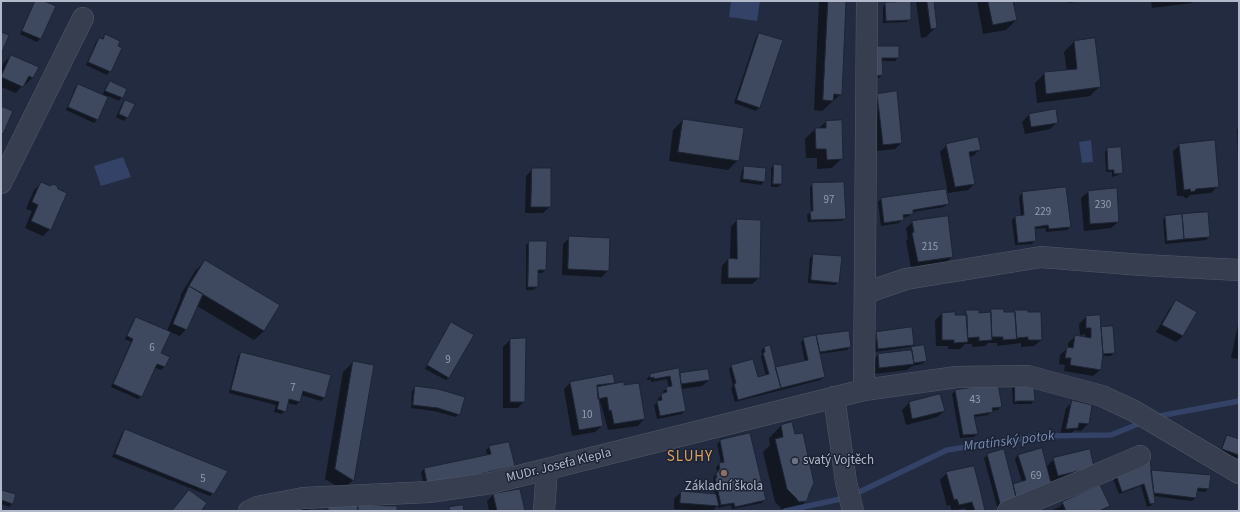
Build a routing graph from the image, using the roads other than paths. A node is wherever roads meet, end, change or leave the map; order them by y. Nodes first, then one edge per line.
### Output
1 (867, 1) edge
2 (83, 18) dead end
3 (1, 183) edge
4 (1239, 270) edge
5 (865, 294) junction
6 (864, 390) junction
7 (834, 397) junction
8 (1140, 456) dead end
9 (547, 469) junction
10 (1239, 473) edge
11 (249, 511) edge
12 (544, 511) edge
13 (852, 511) edge
14 (1008, 511) edge

1 - 5 street
2 - 3 street
4 - 5 street
5 - 6 street
6 - 7 street, MUDr. Josefa Klepla
6 - 10 street, MUDr. Josefa Klepla
7 - 9 street, MUDr. Josefa Klepla
7 - 13 street
8 - 14 street
9 - 11 street, MUDr. Josefa Klepla
9 - 12 street

